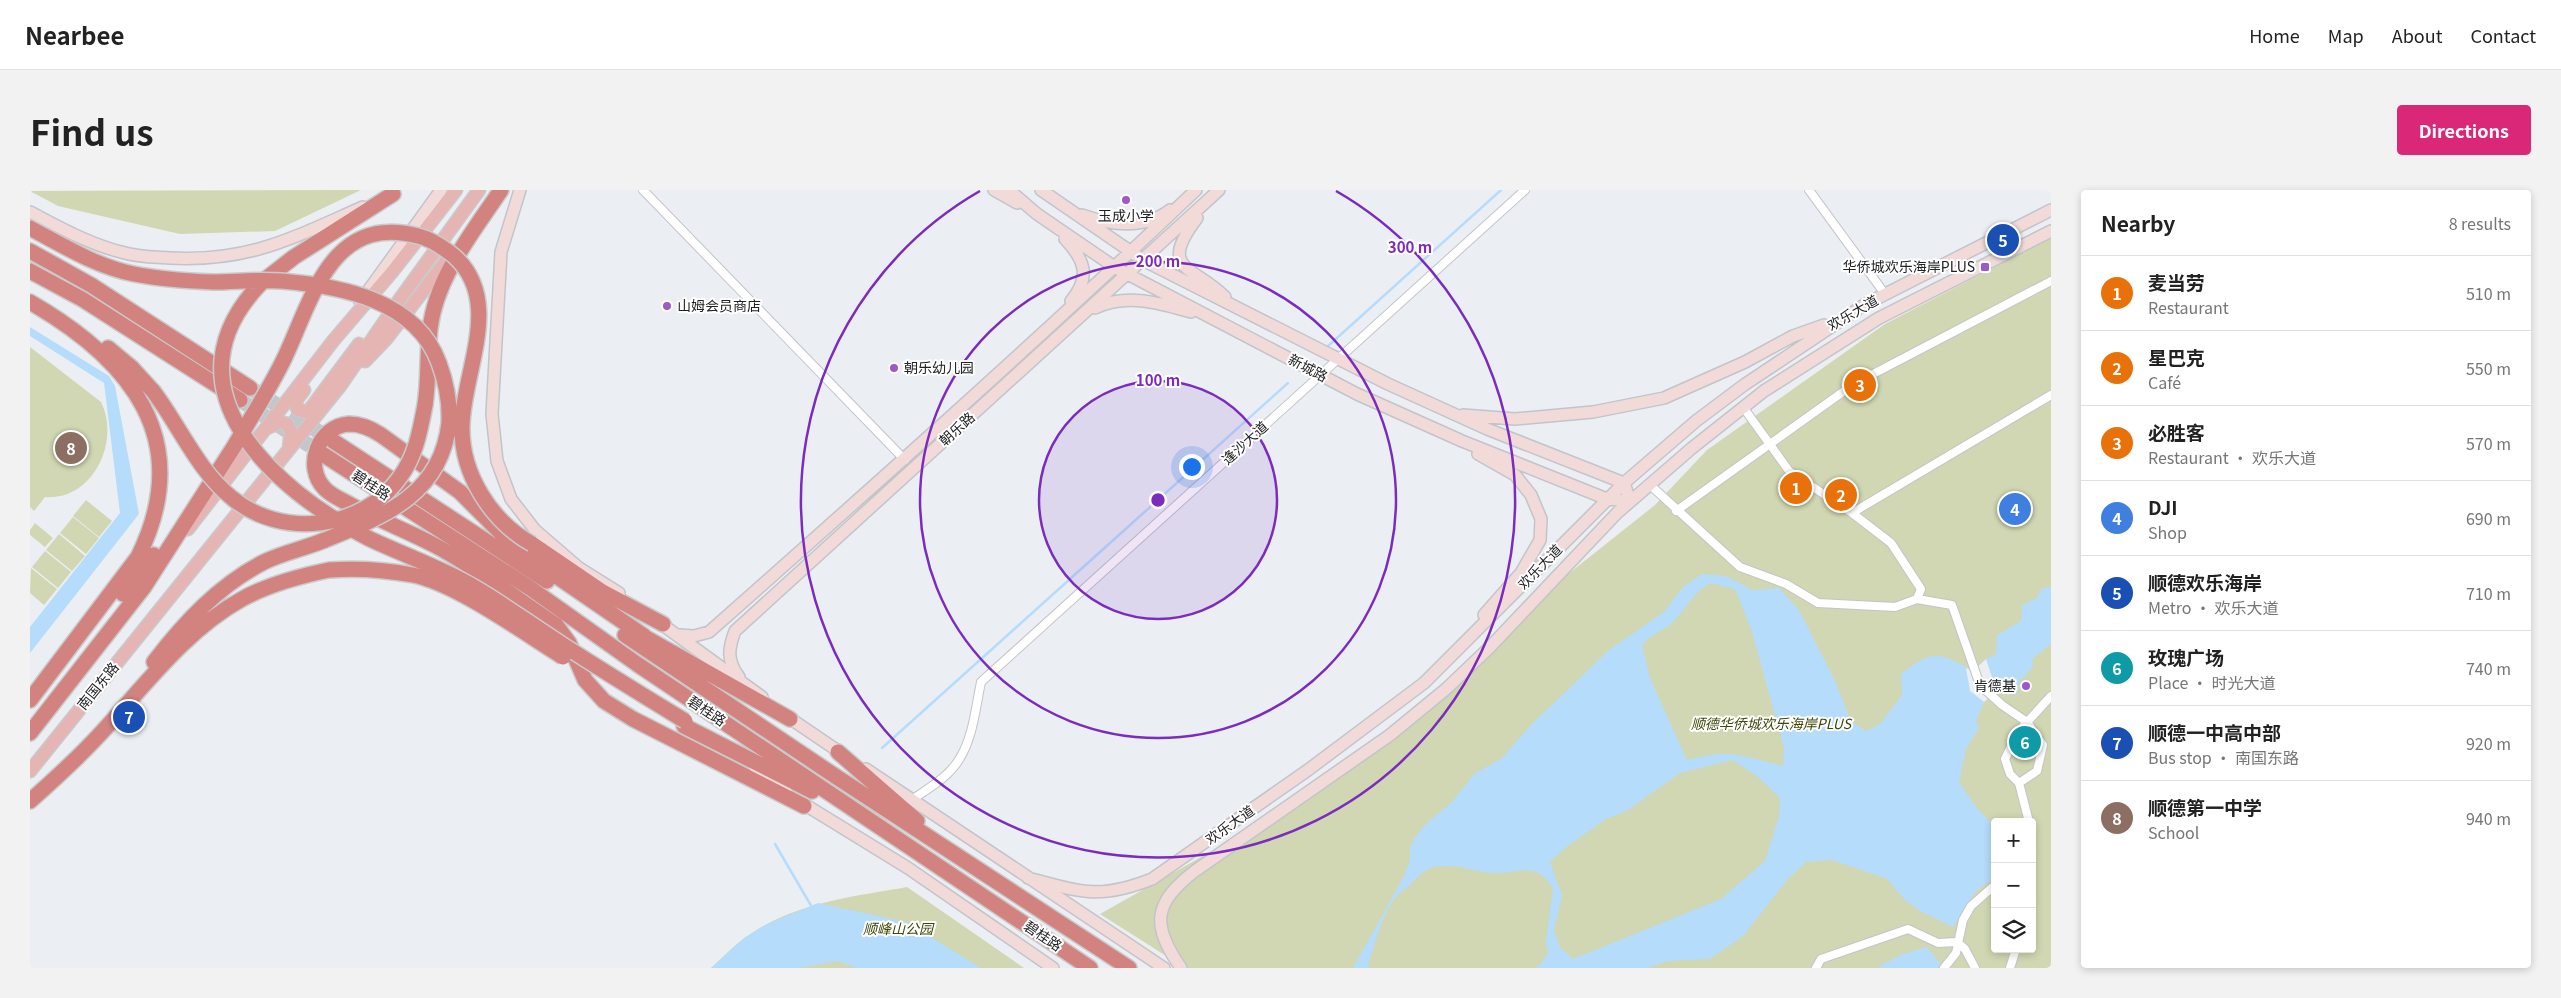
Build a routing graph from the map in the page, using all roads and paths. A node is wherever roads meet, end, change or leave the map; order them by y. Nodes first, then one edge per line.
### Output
1 (441, 190) edge
2 (456, 190) edge
3 (479, 190) edge
4 (501, 190) edge
5 (520, 190) edge
6 (643, 190) edge
7 (994, 190) edge
8 (1010, 190) edge
9 (1041, 190) edge
10 (1195, 190) edge
11 (1220, 190) edge
12 (1525, 190) edge
13 (1809, 190) edge
14 (395, 192) edge
15 (1209, 200) junction
16 (1067, 210) junction
17 (2051, 210) edge
18 (30, 212) edge
19 (1042, 218) junction
20 (30, 228) edge
21 (2051, 231) edge
22 (30, 251) edge
23 (1131, 253) junction
24 (1143, 260) junction
25 (1116, 268) junction
26 (30, 271) edge
27 (392, 272) junction
28 (1128, 274) junction
29 (2051, 282) edge
30 (1885, 294) junction
31 (400, 299) junction
32 (30, 302) edge
33 (1233, 305) junction
34 (1084, 314) junction
35 (60, 319) junction
36 (1215, 320) junction
37 (1839, 320) junction
38 (1044, 333) junction
39 (333, 341) junction
40 (1339, 358) junction
41 (1321, 375) junction
42 (340, 386) junction
43 (250, 388) tunnel mouth
44 (2051, 396) edge
45 (240, 400) tunnel mouth
46 (1743, 407) junction
47 (1456, 415) junction
48 (264, 431) junction
49 (1437, 431) junction
50 (1676, 439) junction
51 (333, 441) tunnel mouth
52 (1770, 445) junction
53 (1531, 447) junction
54 (288, 450) junction
55 (1687, 452) junction
56 (324, 455) tunnel mouth
57 (905, 460) junction
58 (1516, 463) junction
59 (1624, 483) junction
60 (1649, 484) junction
61 (202, 496) junction
62 (1607, 499) junction
63 (1630, 501) junction
64 (1676, 511) junction
65 (1852, 513) junction
66 (1550, 556) junction
67 (1564, 568) junction
68 (144, 587) junction
69 (1917, 599) junction
70 (745, 600) junction
71 (576, 601) junction
72 (756, 612) junction
73 (663, 624) junction
74 (677, 634) junction
75 (644, 636) junction
76 (1436, 672) junction
77 (741, 680) junction
78 (2051, 696) edge
79 (30, 700) edge
80 (30, 706) edge
81 (790, 719) junction
82 (2028, 722) junction
83 (684, 724) junction
84 (30, 732) edge
85 (100, 734) junction
86 (838, 752) junction
87 (738, 754) junction
88 (30, 772) edge
89 (2019, 782) junction
90 (1271, 796) junction
91 (913, 799) junction
92 (30, 801) edge
93 (804, 806) junction
94 (1282, 812) junction
95 (2029, 818) edge
96 (871, 821) junction
97 (964, 861) junction
98 (1028, 878) junction
99 (1991, 888) edge
100 (1956, 942) junction
101 (2015, 953) edge
102 (1054, 968) edge
103 (1090, 968) edge
104 (1129, 968) edge
105 (1164, 968) edge
106 (1181, 968) edge
107 (1816, 968) edge
108 (1944, 968) edge
109 (1975, 968) edge
110 (2010, 968) edge

1 - 39 street
2 - 27 main road
3 - 31 main road
4 - 35 highway, bridge
4 - 42 main road
5 - 73 street
6 - 57 street
7 - 19 street
8 - 19 street, 新城路
9 - 16 street, 新城路
10 - 16 street
10 - 23 street, 朝乐路
11 - 15 street, 朝乐路
12 - 40 street, 逢沙大道
13 - 30 street
14 - 18 street
14 - 83 highway, bridge
15 - 24 street, 朝乐路
15 - 33 street
16 - 23 street, 新城路
17 - 30 street, 欢乐大道
19 - 25 street, 新城路
19 - 38 street
20 - 85 highway, bridge
21 - 46 street, 欢乐大道
22 - 43 highway
23 - 24 street, 新城路
23 - 25 street, 朝乐路
24 - 28 street, 朝乐路
24 - 33 street, 新城路
25 - 28 street, 新城路
25 - 38 street, 朝乐路
26 - 45 highway
27 - 31 main road
27 - 39 main road
28 - 34 street, 朝乐路
28 - 36 street, 新城路
29 - 52 street
30 - 37 street, 欢乐大道
31 - 42 main road
32 - 35 highway
33 - 40 street, 新城路
34 - 36 street
34 - 72 street, 朝乐路
35 - 79 highway
36 - 41 street, 新城路
37 - 47 street
37 - 50 street, 欢乐大道
38 - 57 street, 朝乐路
39 - 48 main road
40 - 41 street, 逢沙大道
40 - 47 street, 新城路
41 - 49 street, 新城路
41 - 91 street, 逢沙大道
42 - 54 main road, 南国东路
44 - 65 street
46 - 52 street
46 - 55 street, 欢乐大道
47 - 53 street, 新城路
48 - 54 main road
48 - 68 main road
49 - 58 street, 新城路
49 - 76 street
50 - 55 street
50 - 59 street, 欢乐大道
51 - 71 highway
52 - 64 street
52 - 65 street
53 - 58 street
53 - 59 street, 新城路
54 - 88 main road, 南国东路
55 - 60 street, 欢乐大道
56 - 96 highway, 碧桂路
57 - 70 street, 朝乐路
58 - 62 street, 新城路
59 - 62 street, 欢乐大道
59 - 63 street
60 - 63 street, 欢乐大道
60 - 64 street
61 - 68 highway, 南国东路
61 - 73 highway, bridge
61 - 80 highway
62 - 63 street, 新城路
62 - 66 street, 欢乐大道
63 - 67 street, 欢乐大道
64 - 69 street
65 - 69 street
66 - 67 street
66 - 76 street, 欢乐大道
67 - 94 street, 欢乐大道
68 - 84 highway, 南国东路
69 - 82 street
70 - 72 street
70 - 74 street, 朝乐路
71 - 75 highway
71 - 97 highway
72 - 77 street, 朝乐路
73 - 74 street
74 - 77 street
75 - 81 highway
75 - 93 highway
76 - 90 street, 欢乐大道
77 - 81 street
78 - 82 street
81 - 86 street
82 - 89 street
82 - 89 street
83 - 85 highway, bridge
83 - 87 highway
85 - 92 highway
86 - 91 street
86 - 97 highway
87 - 93 street
87 - 96 highway
89 - 95 street
90 - 94 street
90 - 98 street, 欢乐大道
91 - 98 street
93 - 102 street
94 - 106 street, 欢乐大道
96 - 103 highway, 碧桂路
97 - 104 highway
98 - 105 street
99 - 100 street
100 - 107 street
100 - 108 street
100 - 109 street
101 - 110 street

